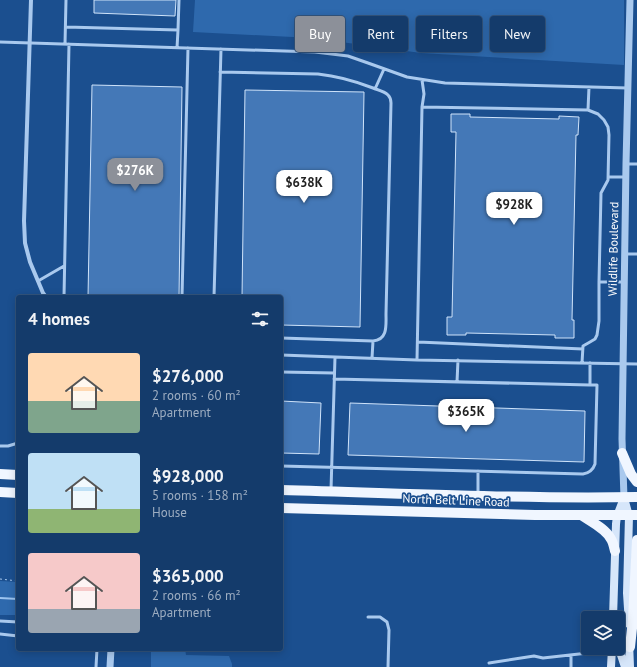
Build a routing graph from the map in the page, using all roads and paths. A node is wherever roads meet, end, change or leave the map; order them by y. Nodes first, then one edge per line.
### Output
1 (31, 0) edge
2 (66, 0) edge
3 (179, 0) edge
4 (630, 0) edge
5 (66, 27) junction
6 (178, 30) junction
7 (0, 42) edge
8 (29, 44) junction
9 (67, 44) junction
10 (177, 48) junction
11 (188, 48) junction
12 (221, 49) junction
13 (384, 69) junction
14 (220, 72) junction
15 (422, 80) junction
16 (589, 87) junction
17 (628, 88) junction
18 (374, 89) junction
19 (422, 107) junction
20 (588, 110) junction
21 (626, 164) junction
22 (637, 164) edge
23 (608, 176) junction
24 (626, 177) junction
25 (624, 254) junction
26 (637, 254) edge
27 (64, 266) junction
28 (38, 281) junction
29 (599, 282) junction
30 (624, 282) junction
31 (45, 295) edge
32 (64, 295) edge
33 (182, 295) edge
34 (214, 295) edge
35 (283, 338) edge
36 (372, 341) junction
37 (418, 342) junction
38 (582, 349) junction
39 (283, 355) edge
40 (335, 357) junction
41 (372, 358) junction
42 (417, 360) junction
43 (458, 360) junction
44 (582, 363) junction
45 (590, 363) junction
46 (623, 364) junction
47 (637, 364) edge
48 (283, 372) edge
49 (334, 373) junction
50 (334, 379) junction
51 (457, 382) junction
52 (590, 385) junction
53 (16, 444) edge
54 (0, 446) edge
55 (622, 453) junction
56 (283, 466) edge
57 (332, 467) junction
58 (478, 471) junction
59 (0, 474) edge
60 (16, 475) edge
61 (637, 482) edge
62 (283, 490) edge
63 (0, 492) edge
64 (331, 492) junction
65 (16, 493) edge
66 (478, 496) junction
67 (637, 497) edge
68 (624, 498) junction
69 (283, 508) edge
70 (581, 515) junction
71 (617, 516) junction
72 (633, 516) edge
73 (637, 540) edge
74 (615, 551) junction
75 (0, 579) edge
76 (16, 581) edge
77 (613, 604) junction
78 (613, 611) edge
79 (615, 611) edge
80 (368, 617) dead end
81 (0, 621) edge
82 (16, 622) edge
83 (0, 634) edge
84 (16, 636) edge
85 (632, 650) edge
86 (97, 651) edge
87 (111, 651) edge
88 (581, 654) edge
89 (571, 655) junction
90 (612, 655) edge
91 (621, 655) edge
92 (489, 663) dead end
93 (96, 667) edge
94 (110, 667) edge
95 (388, 667) edge
96 (571, 667) edge
97 (611, 667) edge
98 (625, 667) edge
99 (630, 667) edge

1 - 8 street
2 - 5 lane
3 - 6 lane
4 - 17 street, Wildlife Boulevard
5 - 6 lane
5 - 9 lane
6 - 10 lane
7 - 8 lane
8 - 9 lane
8 - 28 street
9 - 10 lane
9 - 27 lane
10 - 11 lane
11 - 12 lane
11 - 33 lane
12 - 13 lane
12 - 14 lane
13 - 15 lane
13 - 18 lane
14 - 18 lane
14 - 34 lane
15 - 16 lane
15 - 19 lane
16 - 17 lane
16 - 20 lane
17 - 21 street, Wildlife Boulevard
18 - 36 lane
19 - 20 lane
19 - 37 lane
20 - 23 lane
21 - 22 lane
21 - 24 street, Wildlife Boulevard
23 - 24 lane
23 - 29 lane
24 - 25 street, Wildlife Boulevard
25 - 26 lane
25 - 30 street, Wildlife Boulevard
27 - 28 lane
27 - 32 lane
28 - 31 street
29 - 30 lane
29 - 38 lane
30 - 46 street, Wildlife Boulevard
35 - 36 lane
36 - 41 lane
37 - 38 lane
37 - 42 lane
38 - 44 lane
39 - 40 lane
40 - 41 lane
40 - 49 lane
41 - 42 lane
42 - 43 lane
43 - 44 lane
43 - 51 lane
44 - 45 lane
45 - 46 lane
45 - 52 lane
46 - 47 lane
46 - 55 street, Wildlife Boulevard
48 - 49 lane
49 - 50 lane
50 - 51 lane
50 - 57 lane
51 - 52 lane
52 - 58 lane
53 - 54 lane
55 - 61 main road
55 - 68 street, Wildlife Boulevard
56 - 57 lane
57 - 58 lane
57 - 64 lane
58 - 66 lane
59 - 60 main road
62 - 64 main road, North Belt Line Road
63 - 65 main road
64 - 66 main road, North Belt Line Road
66 - 68 main road, North Belt Line Road
67 - 68 main road, North Belt Line Road
68 - 71 main road
68 - 72 main road
69 - 70 main road, North Belt Line Road
70 - 71 main road, North Belt Line Road
70 - 74 main road
71 - 72 main road, North Belt Line Road
71 - 74 main road
72 - 85 main road
73 - 85 main road
74 - 77 main road
75 - 76 path
77 - 78 main road
77 - 79 main road
80 - 95 lane
81 - 82 lane
83 - 84 lane
85 - 99 main road
86 - 93 lane
87 - 94 street
88 - 89 lane
89 - 92 lane
89 - 96 lane
90 - 97 main road
91 - 98 main road

